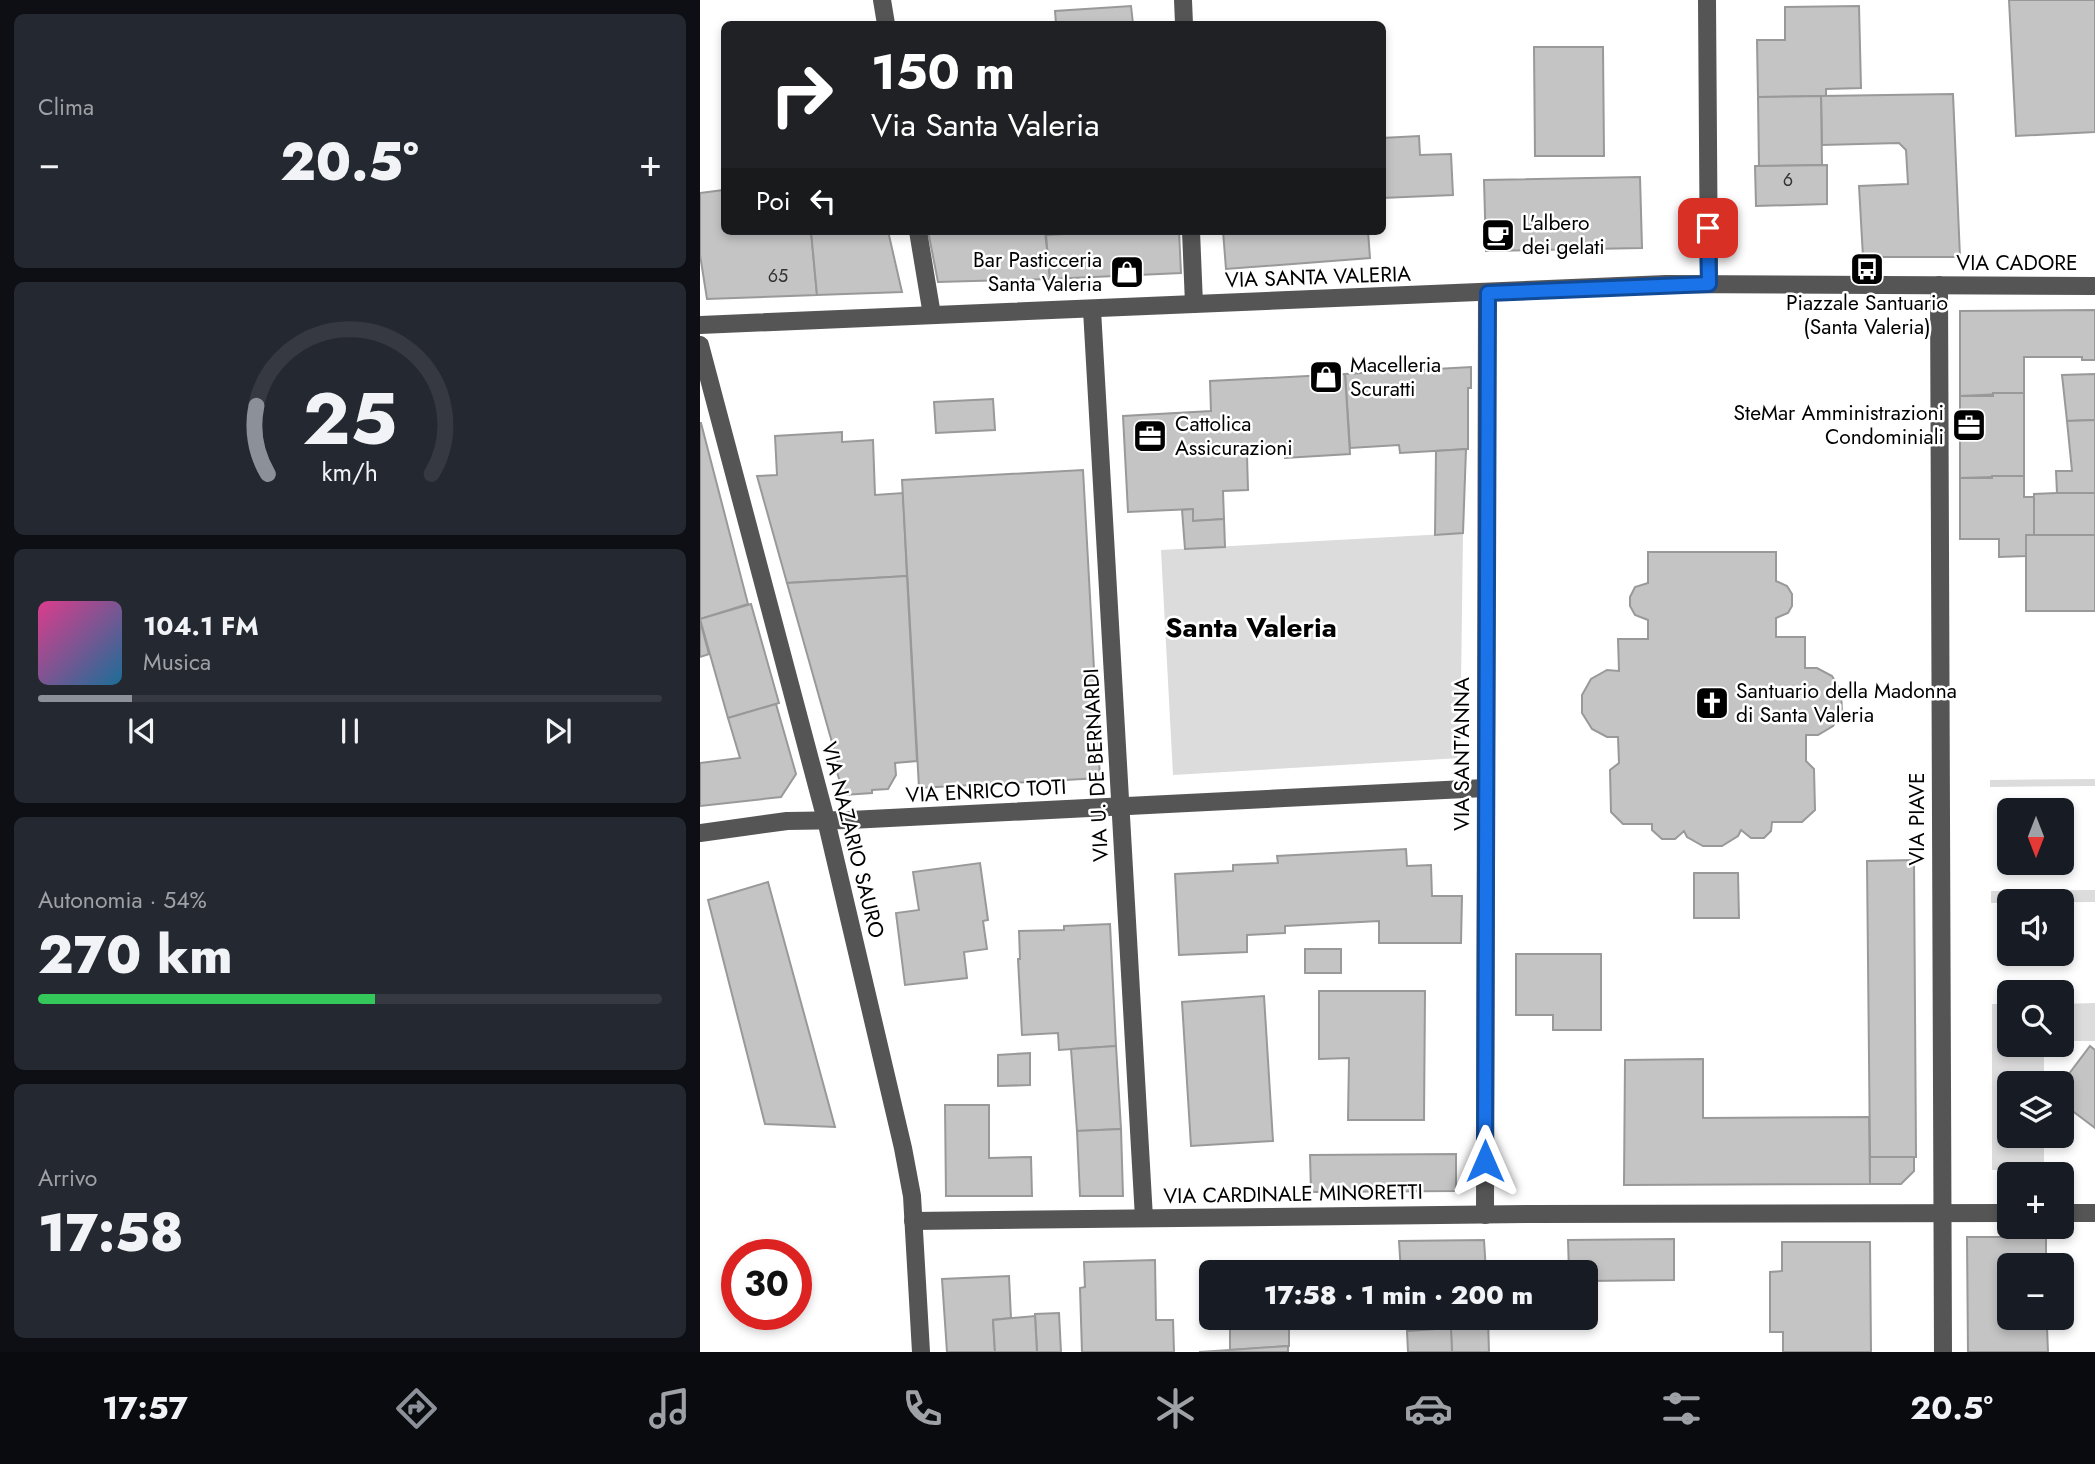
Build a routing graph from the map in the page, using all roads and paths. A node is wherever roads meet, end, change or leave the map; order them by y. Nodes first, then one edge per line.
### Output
1 (882, 0) edge
2 (1183, 0) edge
3 (1707, 0) edge
4 (886, 21) edge
5 (1184, 21) edge
6 (919, 235) edge
7 (1191, 235) edge
8 (1709, 284) junction
9 (1939, 285) junction
10 (2095, 286) edge
11 (1488, 293) junction
12 (1194, 304) junction
13 (1092, 310) junction
14 (932, 315) junction
15 (700, 325) edge
16 (700, 345) edge
17 (1485, 788) junction
18 (1122, 807) junction
19 (826, 820) junction
20 (700, 832) edge
21 (1943, 1213) junction
22 (1997, 1213) edge
23 (2074, 1213) edge
24 (2095, 1213) edge
25 (1485, 1214) junction
26 (1144, 1218) junction
27 (913, 1221) junction
28 (921, 1352) edge
29 (1943, 1352) edge

1 - 4 street
2 - 5 street
3 - 8 street
6 - 14 street
7 - 12 street
8 - 9 street, VIA SANTA VALERIA
8 - 11 street, VIA SANTA VALERIA
9 - 10 street, VIA CADORE
9 - 21 street, VIA PIAVE
11 - 12 street, VIA SANTA VALERIA
11 - 17 street, VIA SANT'ANNA
12 - 13 street, VIA SANTA VALERIA
13 - 14 street, VIA SANTA VALERIA
13 - 18 street, VIA U. DE BERNARDI
14 - 15 street, VIA SANTA VALERIA
16 - 19 street, VIA NAZARIO SAURO
17 - 18 street, VIA ENRICO TOTI
17 - 25 street, VIA SANT'ANNA
18 - 19 street, VIA ENRICO TOTI
18 - 26 street, VIA U. DE BERNARDI
19 - 20 street, VIA ENRICO TOTI
19 - 27 street, VIA NAZARIO SAURO
21 - 22 street, VIA CARDINALE MINORETTI
21 - 25 street, VIA CARDINALE MINORETTI
21 - 29 street, VIA PIAVE
23 - 24 street
25 - 26 street, VIA CARDINALE MINORETTI
26 - 27 street, VIA CARDINALE MINORETTI
27 - 28 street, VIA NAZARIO SAURO

